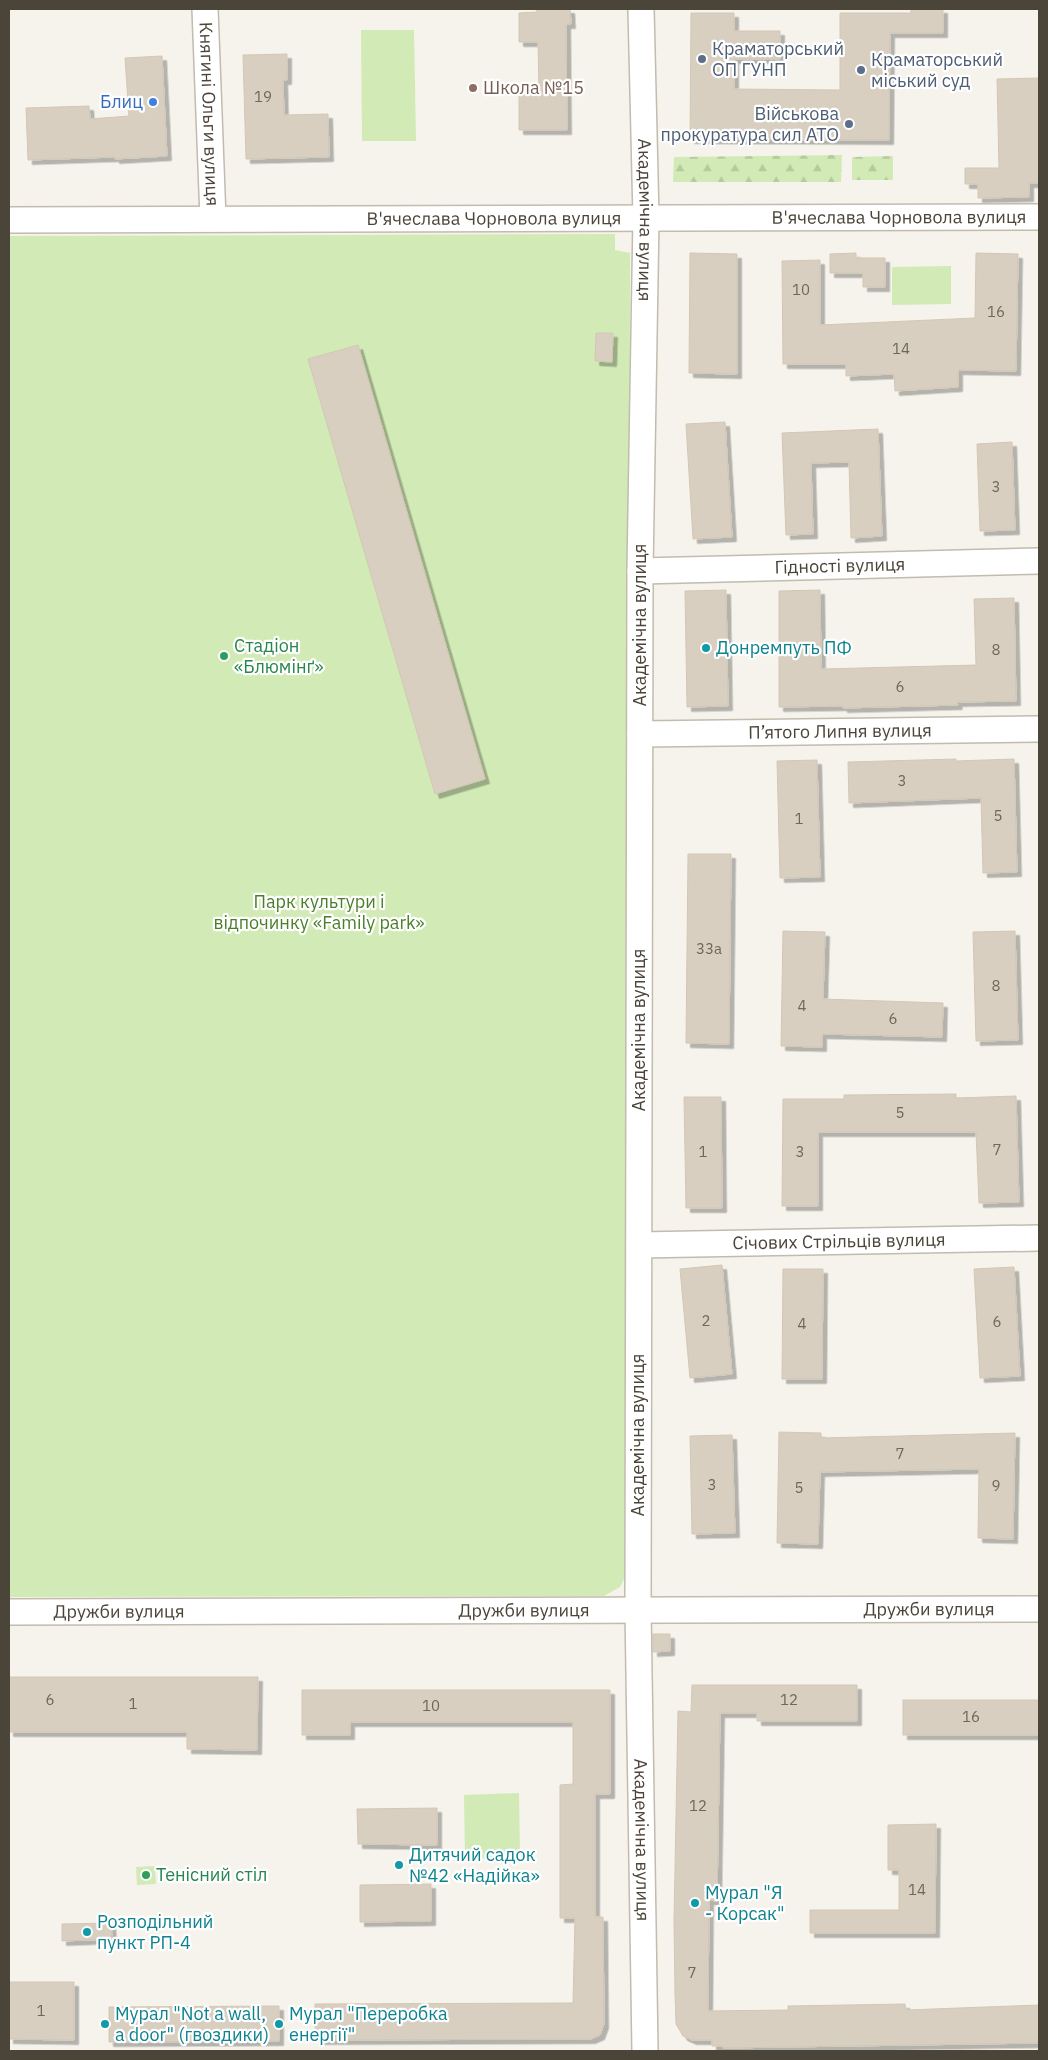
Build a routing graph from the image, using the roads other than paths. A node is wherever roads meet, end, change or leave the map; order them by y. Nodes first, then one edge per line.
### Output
1 (205, 9) edge
2 (641, 9) edge
3 (1039, 217) edge
4 (646, 218) junction
5 (9, 220) edge
6 (213, 220) junction
7 (1039, 562) edge
8 (640, 571) junction
9 (1039, 729) edge
10 (640, 734) junction
11 (1039, 1238) edge
12 (639, 1245) junction
13 (1039, 1609) edge
14 (638, 1610) junction
15 (9, 1612) edge
16 (645, 2051) edge

1 - 6 street, Княгині Ольги вулиця
2 - 4 street, Академічна вулиця
3 - 4 street, В'ячеслава Чорновола вулиця
4 - 6 street, В'ячеслава Чорновола вулиця
4 - 8 street, Академічна вулиця
5 - 6 street, В'ячеслава Чорновола вулиця
7 - 8 street, Гідності вулиця
8 - 10 street, Академічна вулиця
9 - 10 street, П’ятого Липня вулиця
10 - 12 street, Академічна вулиця
11 - 12 street, Січових Стрільців вулиця
12 - 14 street, Академічна вулиця
13 - 14 street, Дружби вулиця
14 - 15 street, Дружби вулиця
14 - 16 street, Академічна вулиця

